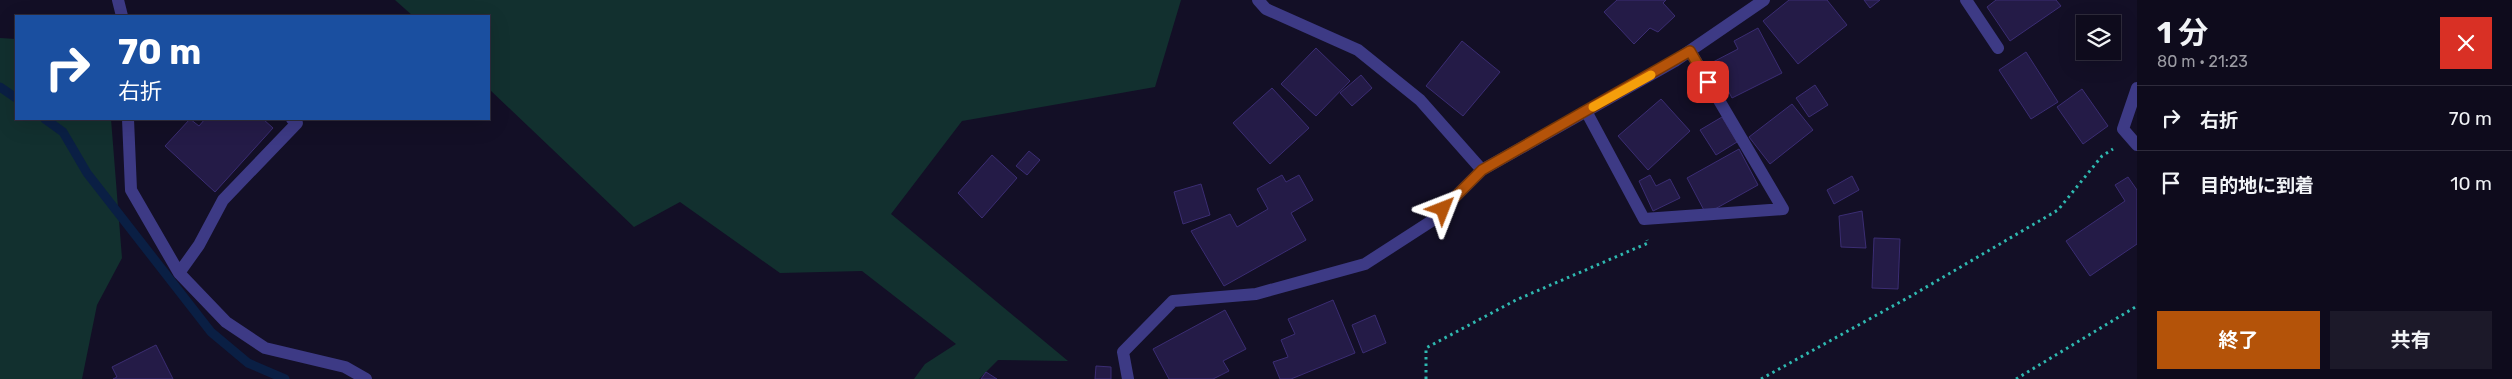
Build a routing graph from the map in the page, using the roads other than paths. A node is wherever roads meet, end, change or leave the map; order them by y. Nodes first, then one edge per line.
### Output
1 (118, 0) edge
2 (1258, 0) edge
3 (1764, 0) edge
4 (1966, 0) edge
5 (122, 15) edge
6 (1998, 48) dead end
7 (1690, 51) junction
8 (2137, 88) edge
9 (1586, 111) junction
10 (128, 120) edge
11 (293, 120) edge
12 (2134, 142) edge
13 (1482, 170) junction
14 (179, 273) junction
15 (366, 379) edge
16 (1128, 379) edge

1 - 5 street
2 - 13 street
3 - 7 street
4 - 6 street
7 - 9 street
7 - 9 street
8 - 12 street
9 - 13 street
10 - 14 street
11 - 14 street
13 - 16 street
14 - 15 street

